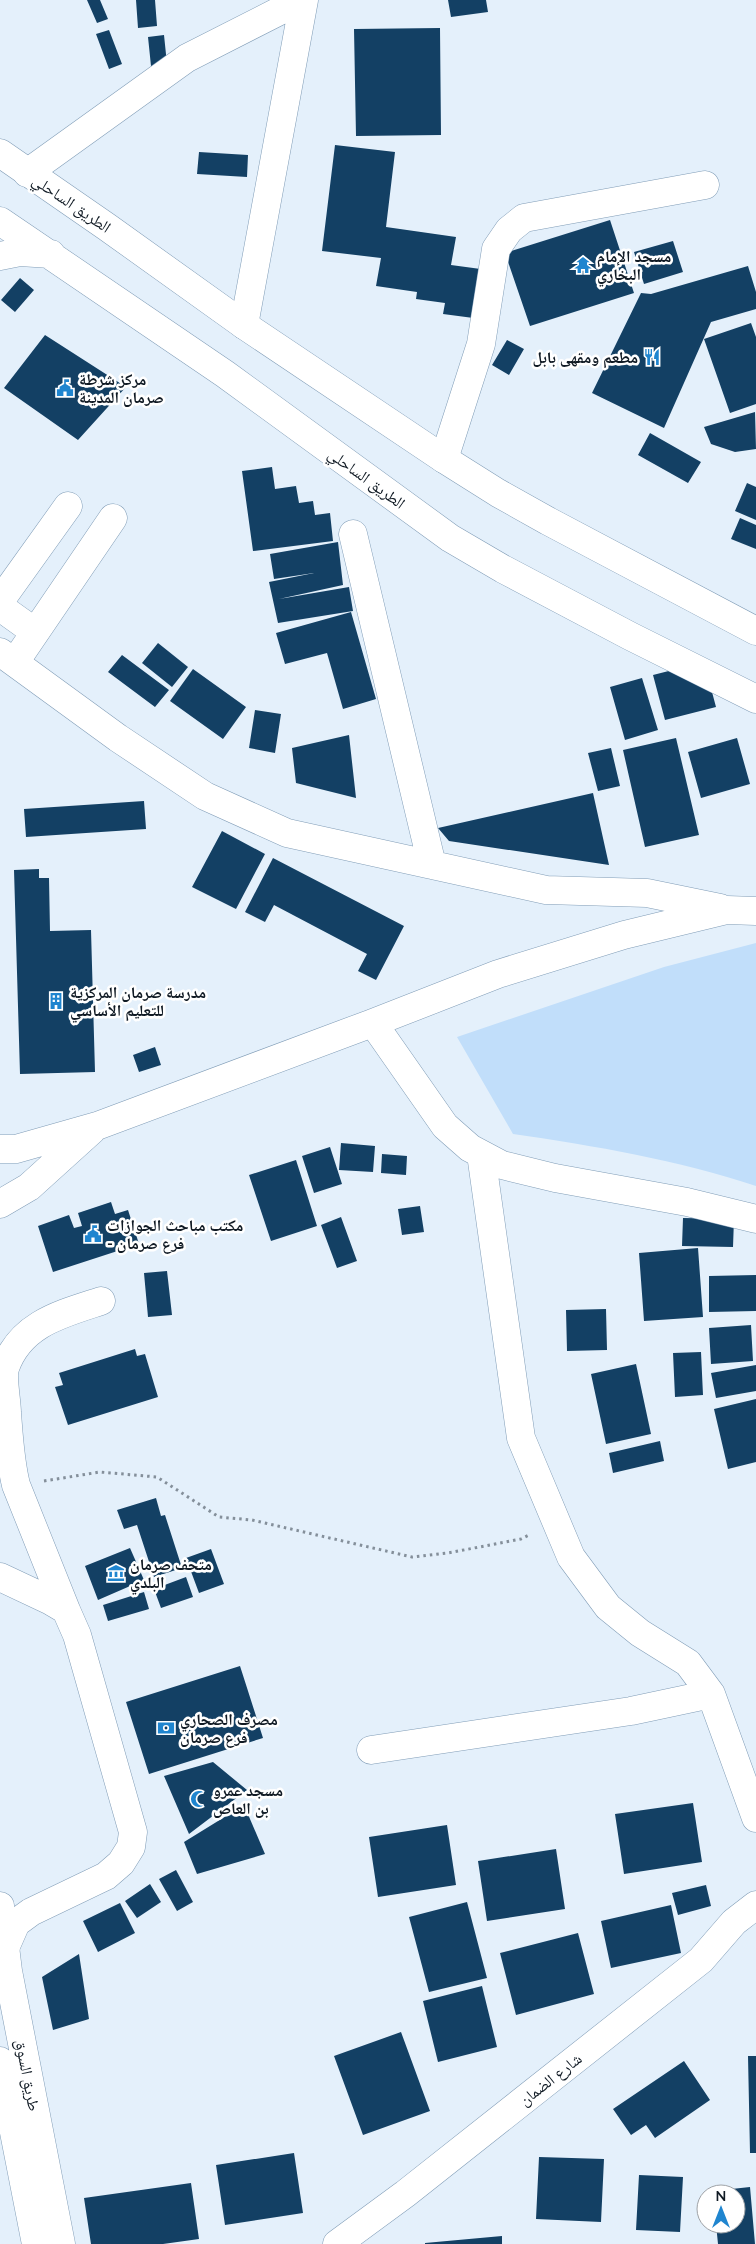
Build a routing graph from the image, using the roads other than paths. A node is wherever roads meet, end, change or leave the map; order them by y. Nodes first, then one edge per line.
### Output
1 (302, 0) edge
2 (0, 153) edge
3 (27, 173) junction
4 (706, 184) dead end
5 (0, 222) edge
6 (51, 254) junction
7 (0, 256) edge
8 (244, 325) junction
9 (444, 459) junction
10 (68, 506) dead end
11 (113, 518) dead end
12 (353, 534) dead end
13 (0, 601) edge
14 (0, 607) edge
15 (756, 631) edge
16 (35, 632) junction
17 (7, 657) edge
18 (756, 699) edge
19 (432, 865) junction
20 (745, 908) edge
21 (372, 1023) junction
22 (97, 1126) junction
23 (0, 1149) edge
24 (481, 1154) junction
25 (0, 1204) edge
26 (756, 1219) edge
27 (101, 1301) dead end
28 (0, 1577) edge
29 (66, 1610) junction
30 (711, 1694) junction
31 (371, 1750) dead end
32 (756, 1818) edge
33 (756, 1905) edge
34 (0, 1906) edge
35 (2, 1949) edge
36 (0, 2060) edge
37 (18, 2134) edge
38 (36, 2244) edge
39 (61, 2244) edge
40 (336, 2244) edge

1 - 3 main road
1 - 8 main road
2 - 3 main road, الطريق الساحلي
3 - 8 main road, الطريق الساحلي
4 - 9 main road
5 - 6 main road, الطريق الساحلي
6 - 7 main road
6 - 18 main road, الطريق الساحلي
8 - 9 main road, الطريق الساحلي
9 - 15 main road, الطريق الساحلي
10 - 13 main road
11 - 16 main road
12 - 19 main road
14 - 16 main road
16 - 17 main road
17 - 19 main road
19 - 20 main road
20 - 21 main road
21 - 22 main road
21 - 24 main road
22 - 23 main road
22 - 25 main road
24 - 26 main road
24 - 30 main road
27 - 29 main road
28 - 29 main road
29 - 35 main road
30 - 31 main road
30 - 32 main road
33 - 40 main road, شارع الضمان
34 - 35 main road, طريق السوق
35 - 37 main road, طريق السوق
36 - 37 main road, طريق السوق
37 - 38 main road, طريق السوق
37 - 39 main road, طريق السوق

